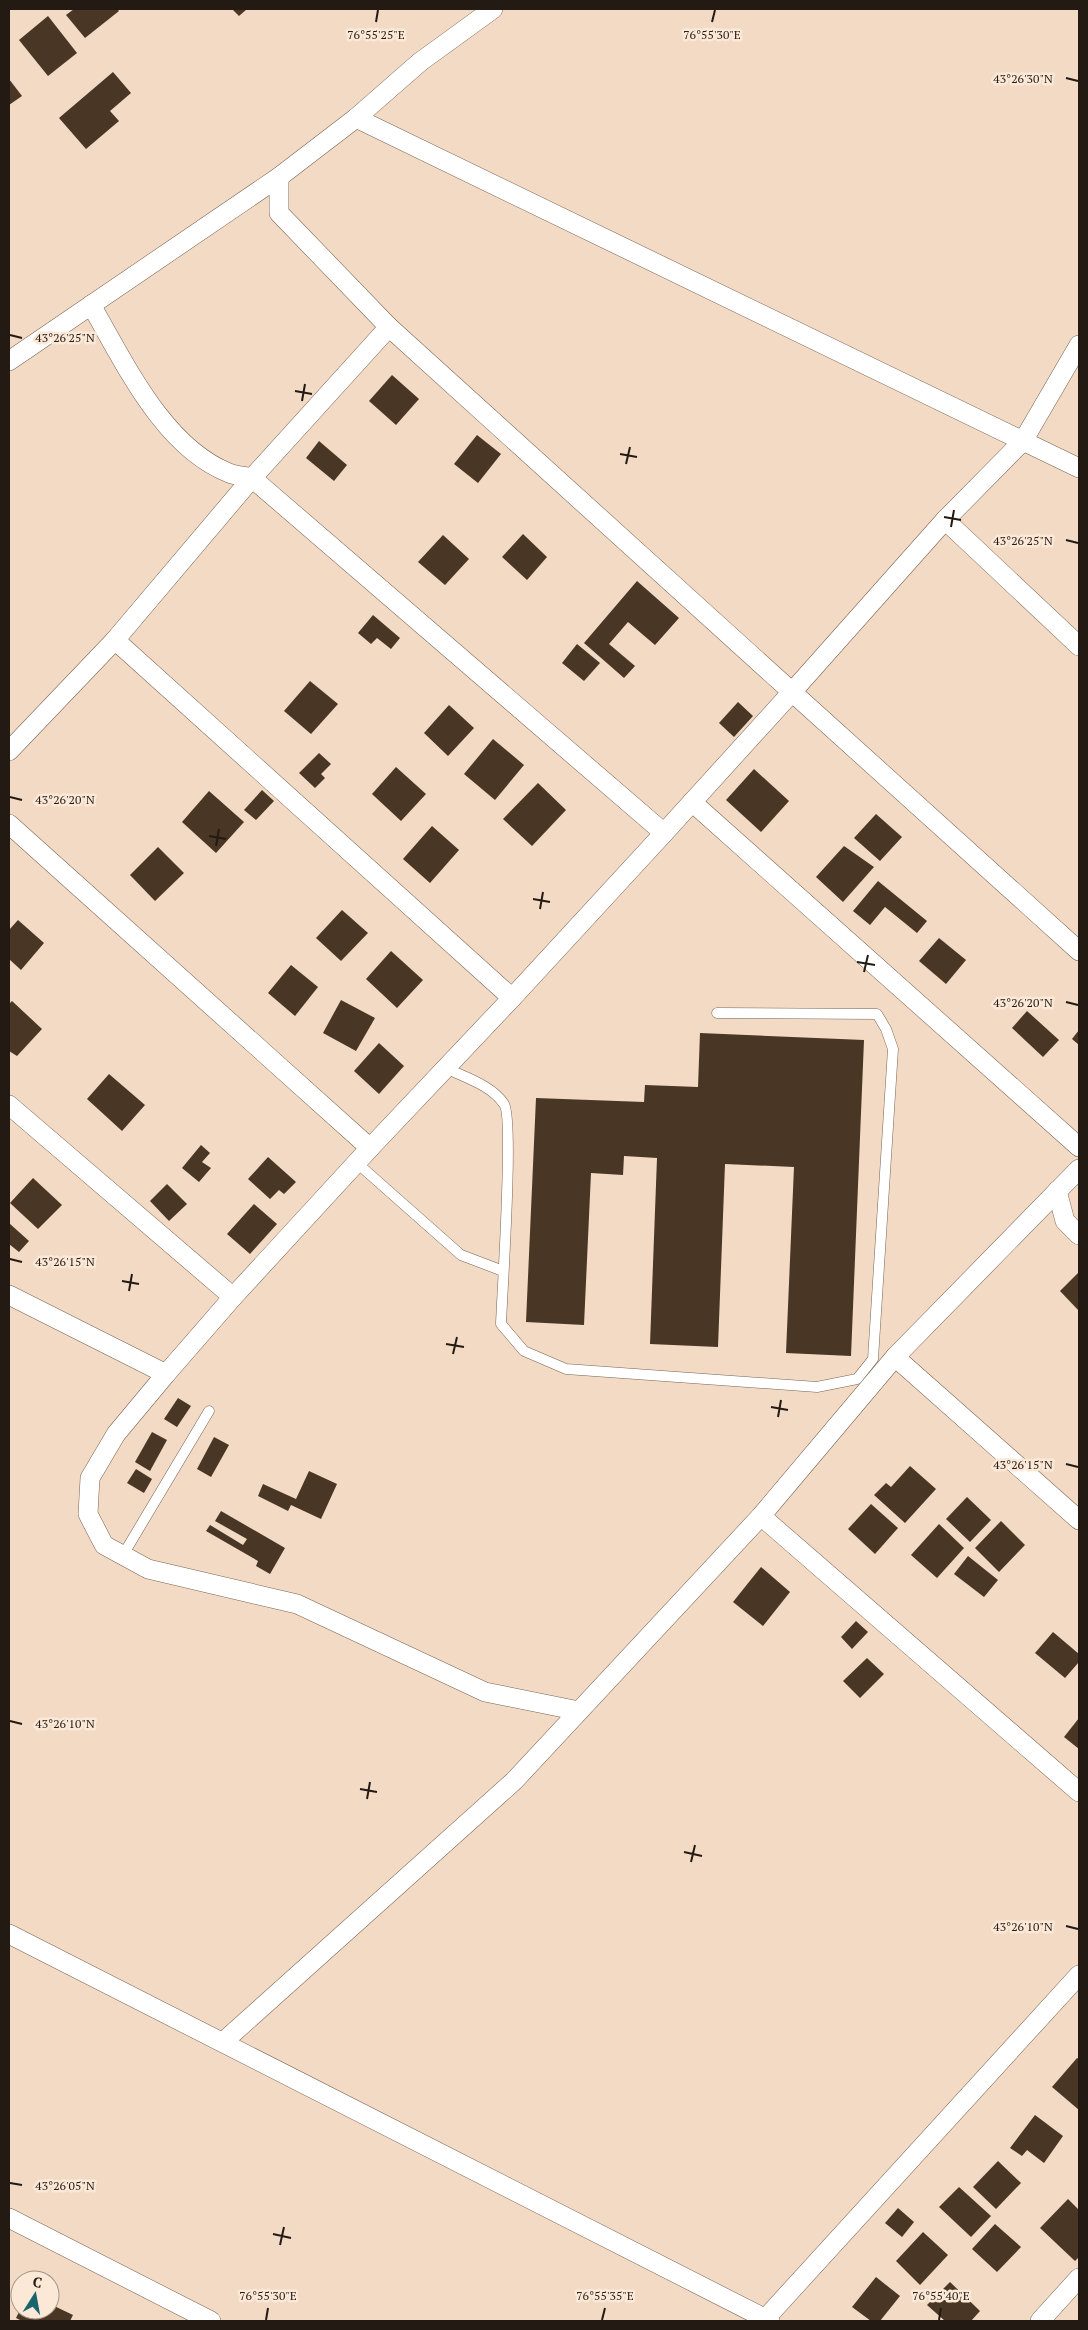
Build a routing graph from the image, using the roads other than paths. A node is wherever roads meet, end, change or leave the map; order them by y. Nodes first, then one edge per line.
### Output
1 (493, 9) edge
2 (356, 118) junction
3 (279, 177) junction
4 (92, 305) junction
5 (389, 327) junction
6 (1079, 345) edge
7 (9, 361) edge
8 (1023, 441) junction
9 (1079, 468) edge
10 (252, 478) junction
11 (946, 520) junction
12 (115, 640) junction
13 (1079, 646) edge
14 (792, 692) junction
15 (9, 751) edge
16 (692, 802) junction
17 (9, 824) edge
18 (664, 833) junction
19 (1079, 952) edge
20 (512, 998) junction
21 (718, 1013) dead end
22 (446, 1068) junction
23 (9, 1105) edge
24 (1079, 1147) edge
25 (370, 1148) junction
26 (357, 1162) junction
27 (1079, 1169) edge
28 (1057, 1191) junction
29 (1079, 1235) edge
30 (503, 1271) junction
31 (9, 1295) edge
32 (233, 1297) junction
33 (895, 1357) junction
34 (166, 1374) junction
35 (210, 1411) dead end
36 (760, 1516) junction
37 (1079, 1520) edge
38 (123, 1555) junction
39 (580, 1711) junction
40 (1079, 1792) edge
41 (9, 1934) edge
42 (1079, 1975) edge
43 (223, 2042) junction
44 (9, 2218) edge
45 (1079, 2278) edge
46 (767, 2320) edge
47 (211, 2321) edge
48 (1040, 2321) edge

1 - 2 street
2 - 3 street
2 - 8 street
3 - 4 street
3 - 5 street
4 - 7 street
4 - 10 street
5 - 10 street
5 - 14 street
6 - 8 street
8 - 9 street
8 - 11 street
10 - 12 street
10 - 18 street
11 - 13 street
11 - 14 street
12 - 15 street
12 - 20 street
14 - 16 street
14 - 19 street
16 - 18 street
16 - 24 street
17 - 25 street
18 - 20 street
20 - 22 street
21 - 30 lane
22 - 25 street
22 - 30 lane
23 - 32 street
25 - 26 street
26 - 30 lane
26 - 32 street
27 - 28 street
28 - 29 street
28 - 33 street
31 - 34 street
32 - 34 street
33 - 36 street
33 - 37 street
34 - 38 street
35 - 38 lane
36 - 39 street
36 - 40 street
38 - 39 street
39 - 43 street
41 - 43 street
42 - 46 street
43 - 46 street
44 - 47 street
45 - 48 street

